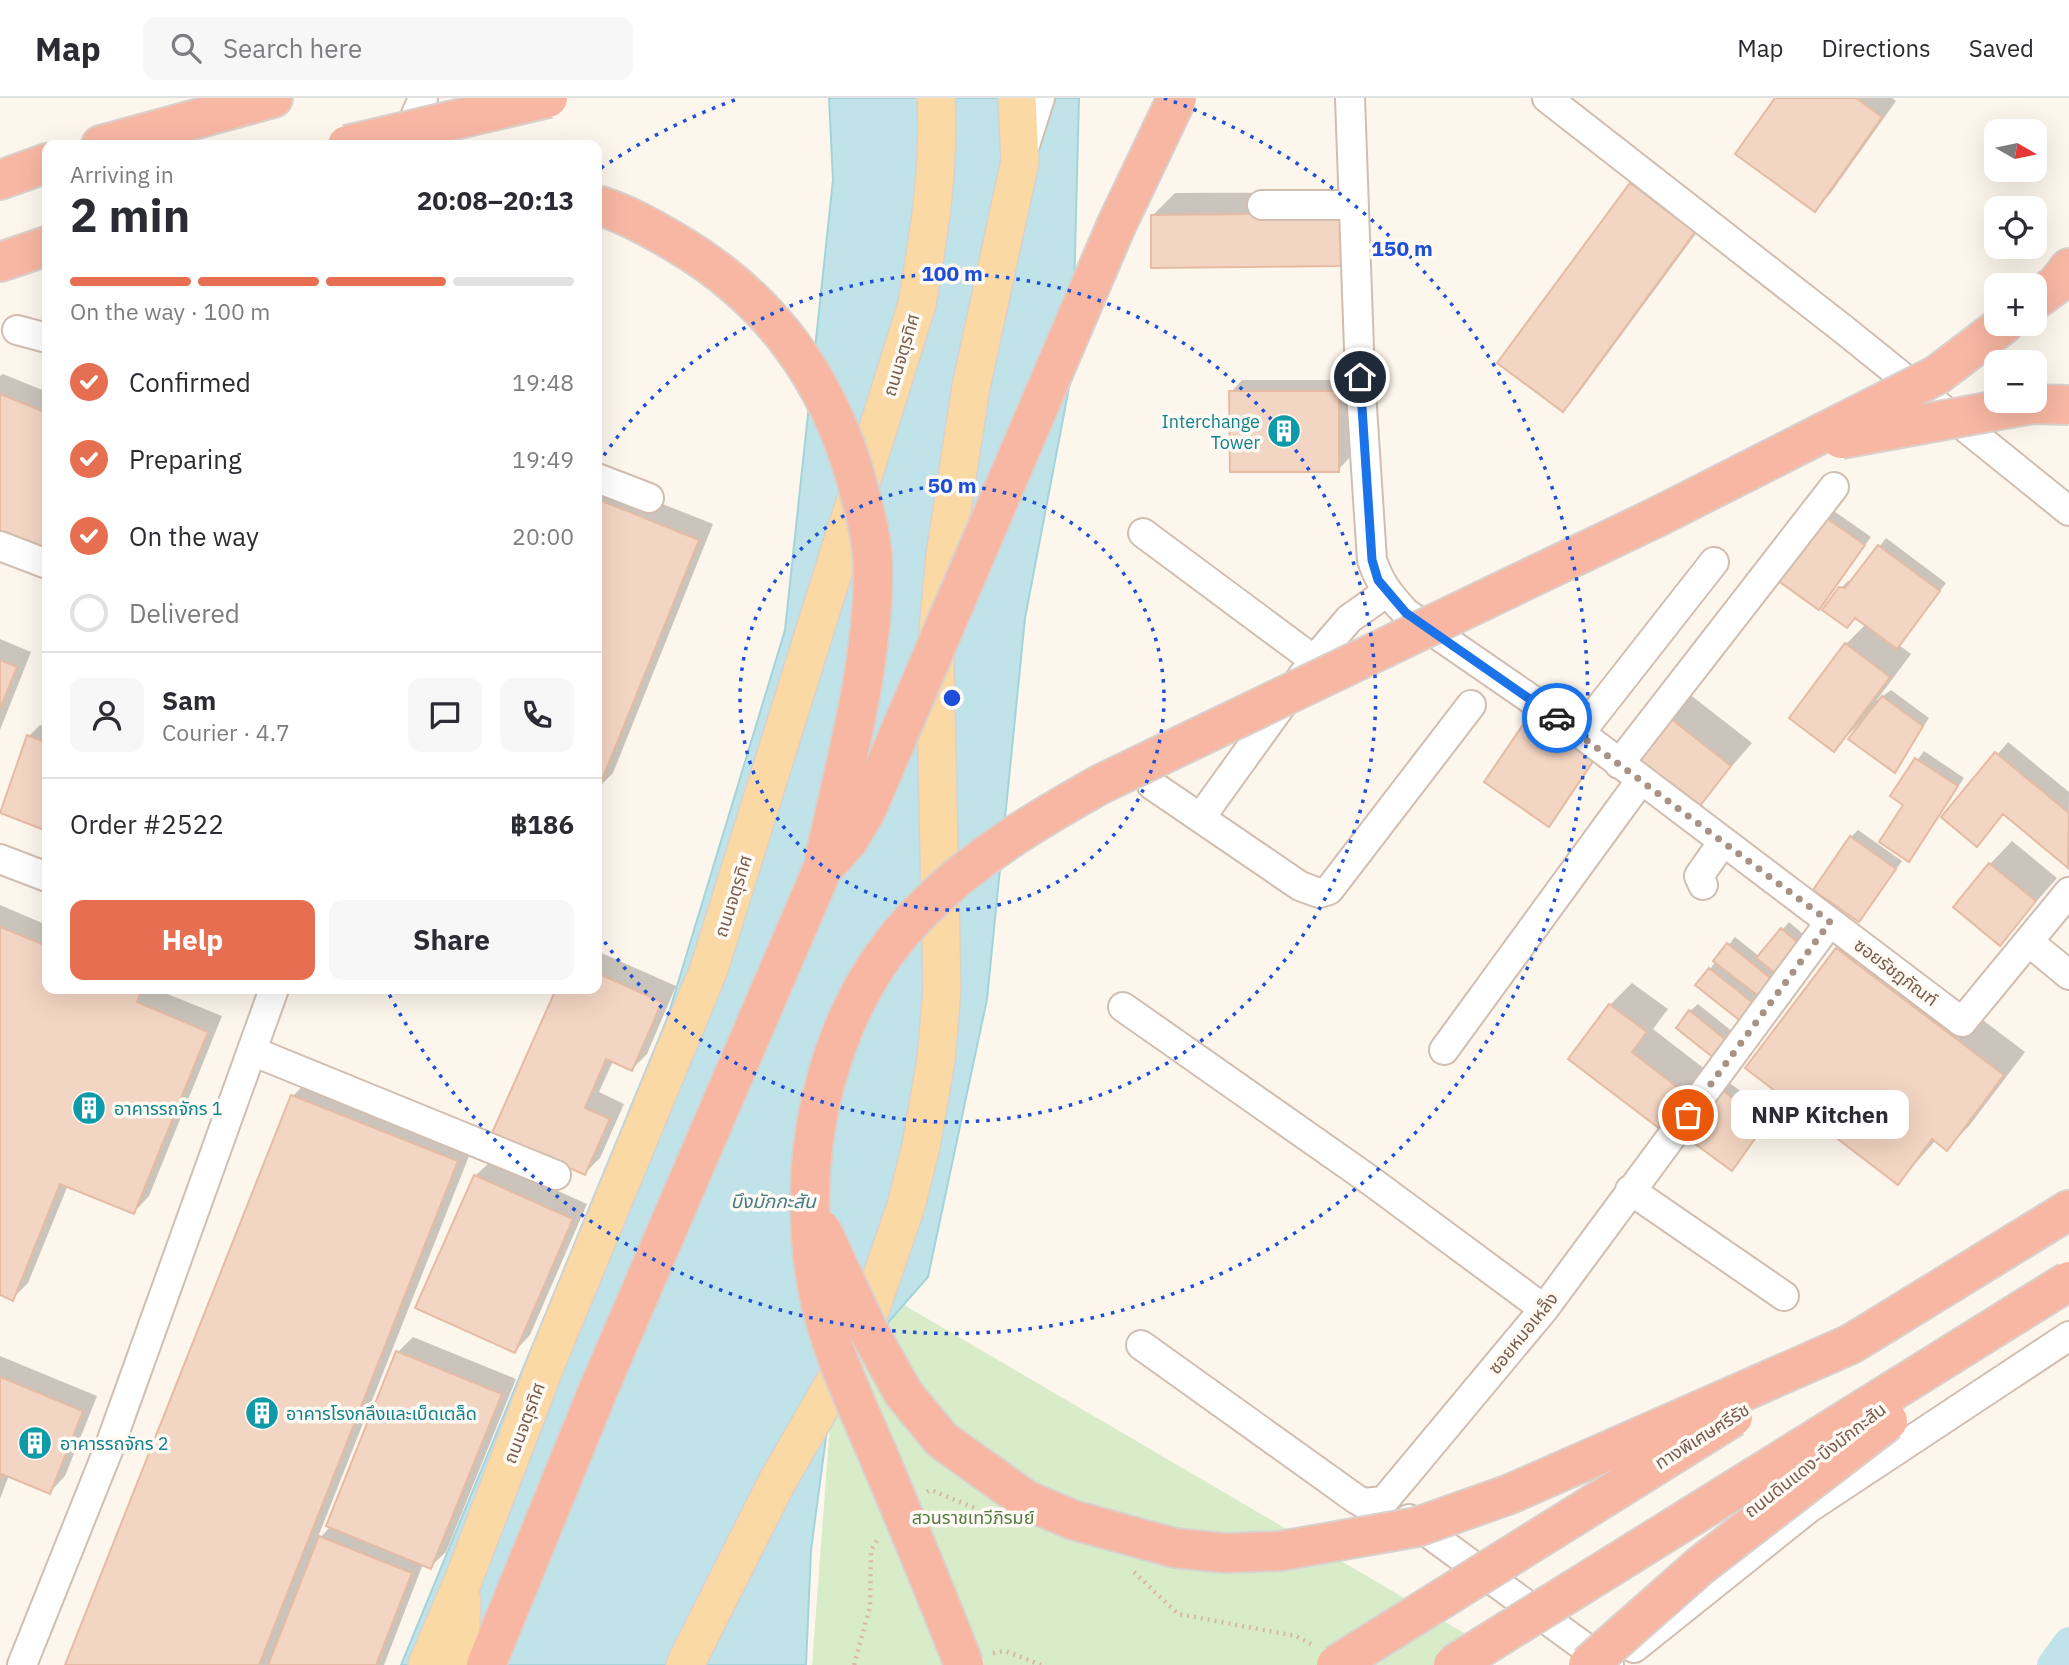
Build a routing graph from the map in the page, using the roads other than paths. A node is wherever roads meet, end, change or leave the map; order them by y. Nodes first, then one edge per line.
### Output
1 (273, 98) edge
2 (548, 98) edge
3 (936, 98) edge
4 (1017, 98) edge
5 (1040, 98) edge
6 (1177, 98) edge
7 (1350, 98) edge
8 (1547, 98) edge
9 (420, 99) edge
10 (119, 140) edge
11 (368, 140) edge
12 (405, 140) edge
13 (1020, 162) junction
14 (42, 165) edge
15 (0, 180) edge
16 (1262, 205) dead end
17 (1353, 205) junction
18 (602, 207) edge
19 (42, 248) edge
20 (0, 262) edge
21 (2069, 268) edge
22 (2047, 291) edge
23 (17, 330) dead end
24 (1988, 336) edge
25 (42, 337) edge
26 (2069, 405) edge
27 (1798, 447) junction
28 (602, 480) edge
29 (1834, 487) dead end
30 (649, 498) dead end
31 (2069, 511) edge
32 (1143, 533) dead end
33 (0, 546) edge
34 (42, 562) edge
35 (1714, 562) dead end
36 (1387, 592) junction
37 (1314, 660) junction
38 (1471, 705) dead end
39 (1580, 733) junction
40 (1630, 772) junction
41 (1152, 785) dead end
42 (1201, 817) junction
43 (1722, 843) junction
44 (0, 859) edge
45 (822, 870) junction
46 (42, 875) edge
47 (1703, 885) dead end
48 (2069, 892) edge
49 (1830, 922) junction
50 (2029, 942) junction
51 (2069, 975) edge
52 (272, 994) edge
53 (1123, 1007) dead end
54 (1444, 1050) dead end
55 (252, 1051) junction
56 (556, 1175) dead end
57 (1630, 1191) junction
58 (811, 1208) junction
59 (2069, 1210) edge
60 (2069, 1260) edge
61 (2069, 1283) edge
62 (1784, 1296) dead end
63 (1544, 1309) junction
64 (2069, 1336) edge
65 (1851, 1343) junction
66 (1141, 1345) dead end
67 (1384, 1500) junction
68 (463, 1581) junction
69 (1326, 1656) edge
70 (1582, 1659) edge
71 (687, 1660) edge
72 (22, 1665) edge
73 (427, 1665) edge
74 (463, 1665) edge
75 (485, 1665) edge
76 (964, 1665) edge
77 (1453, 1665) edge
78 (1611, 1665) edge

1 - 10 highway
2 - 11 highway, bridge
3 - 68 main road, ถนนจตุรทิศ, bridge
4 - 13 main road
5 - 13 street
6 - 45 highway, bridge
7 - 17 street, ซอยรัชฎภัณฑ์
8 - 31 street
9 - 12 street
13 - 71 main road, bridge
14 - 15 highway
16 - 17 street
17 - 36 street, ซอยรัชฎภัณฑ์
18 - 45 highway, bridge
19 - 20 highway
21 - 22 highway
23 - 25 street
24 - 27 highway, bridge
26 - 27 highway, bridge
27 - 58 highway, bridge
28 - 30 street
29 - 40 street
32 - 37 street
33 - 34 street
35 - 39 street
36 - 37 street
36 - 39 street, ซอยรัชฎภัณฑ์
37 - 42 street
38 - 42 street
39 - 40 street, ซอยรัชฎภัณฑ์
40 - 43 street, ซอยรัชฎภัณฑ์
40 - 54 street
41 - 42 street
43 - 47 street
43 - 49 street, ซอยรัชฎภัณฑ์
44 - 46 street
45 - 75 highway
48 - 50 street
49 - 50 street, ซอยรัชฎภัณฑ์
49 - 57 street, ซอยหมอเหล็ง
50 - 51 street
52 - 55 street
53 - 63 street
55 - 56 street
55 - 72 street
57 - 62 street
57 - 63 street, ซอยหมอเหล็ง
58 - 65 highway, bridge
58 - 76 highway, bridge
59 - 65 highway, ทางพิเศษศรีรัช
60 - 70 street, ถนนดินแดง-บึงมักกะสัน
61 - 70 highway, bridge
61 - 77 highway, bridge
63 - 67 street, ซอยหมอเหล็ง
64 - 78 street, ถนนดินแดง-บึงมักกะสัน
65 - 69 highway, ทางพิเศษศรีรัช, bridge
66 - 67 street
67 - 70 street
68 - 73 main road, ถนนจตุรทิศ
68 - 74 main road
70 - 78 street

